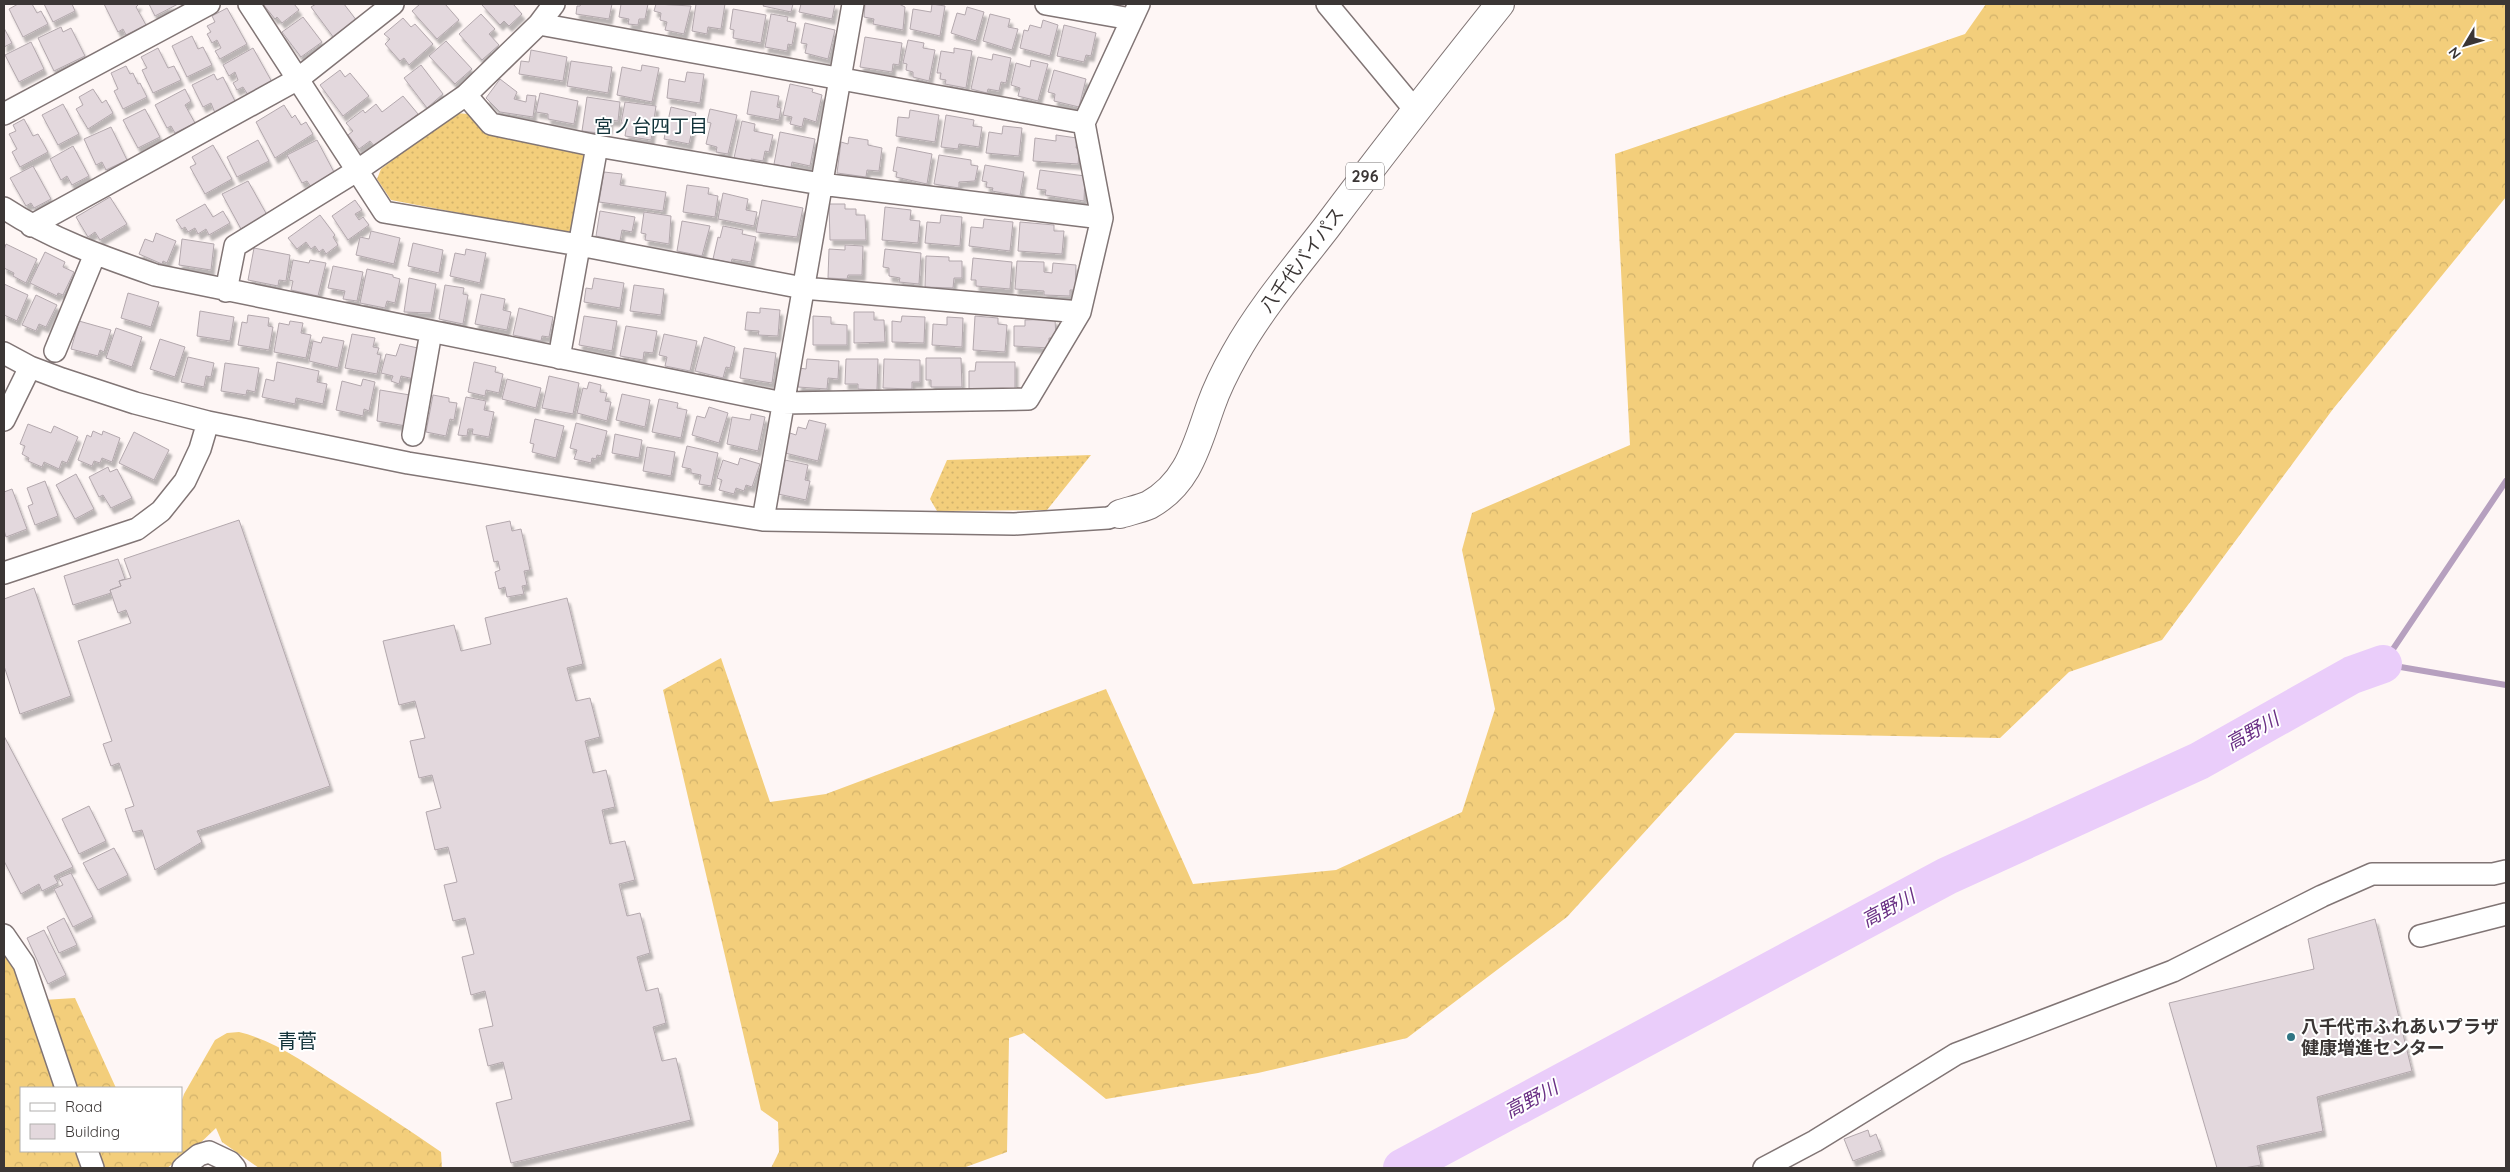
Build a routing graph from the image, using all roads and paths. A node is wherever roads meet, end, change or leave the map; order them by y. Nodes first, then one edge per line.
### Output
1 (209, 4) edge
2 (249, 4) edge
3 (393, 4) edge
4 (554, 4) edge
5 (853, 4) edge
6 (1046, 4) edge
7 (1327, 4) edge
8 (1500, 4) edge
9 (1135, 11) edge
10 (539, 24) junction
11 (840, 78) junction
12 (298, 79) junction
13 (466, 95) junction
14 (1415, 110) junction
15 (4, 114) edge
16 (1084, 122) junction
17 (597, 146) junction
18 (358, 170) junction
19 (821, 184) junction
20 (4, 208) edge
21 (1102, 218) junction
22 (31, 226) junction
23 (579, 245) junction
24 (95, 254) junction
25 (803, 288) junction
26 (226, 291) junction
27 (1080, 312) junction
28 (431, 332) junction
29 (55, 351) dead end
30 (4, 353) edge
31 (559, 358) junction
32 (30, 367) junction
33 (783, 403) junction
34 (4, 420) edge
35 (208, 422) junction
36 (413, 435) dead end
37 (1120, 514) joint
38 (763, 520) junction
39 (4, 573) edge
40 (2506, 871) edge
41 (2506, 914) edge
42 (4, 935) edge
43 (2420, 936) dead end
44 (66, 1087) edge
45 (87, 1152) edge
46 (93, 1168) edge
47 (183, 1168) edge
48 (235, 1168) edge
49 (1764, 1168) edge

1 - 15 street
2 - 12 street
3 - 12 street
4 - 10 street
5 - 11 street
6 - 9 street
7 - 14 street
8 - 14 highway, 八千代バイパス / 296
9 - 16 street
10 - 11 street
10 - 13 street
11 - 16 street
11 - 19 street
12 - 18 street
12 - 22 street
13 - 17 street
13 - 18 street
14 - 37 highway, 八千代バイパス / 296
16 - 21 street
17 - 19 street
17 - 23 street
18 - 23 street
18 - 26 street
19 - 21 street
19 - 25 street
20 - 22 street
21 - 27 street
22 - 24 street
23 - 25 street
23 - 31 street
24 - 26 street
24 - 29 street
25 - 27 street
25 - 33 street
26 - 28 street
27 - 33 street
28 - 31 street
28 - 36 street
30 - 32 street
31 - 33 street
32 - 34 street
32 - 35 street
33 - 38 street
35 - 38 street
35 - 39 street
37 - 38 street
40 - 49 street
41 - 43 street
42 - 44 street
45 - 46 street
47 - 48 street

